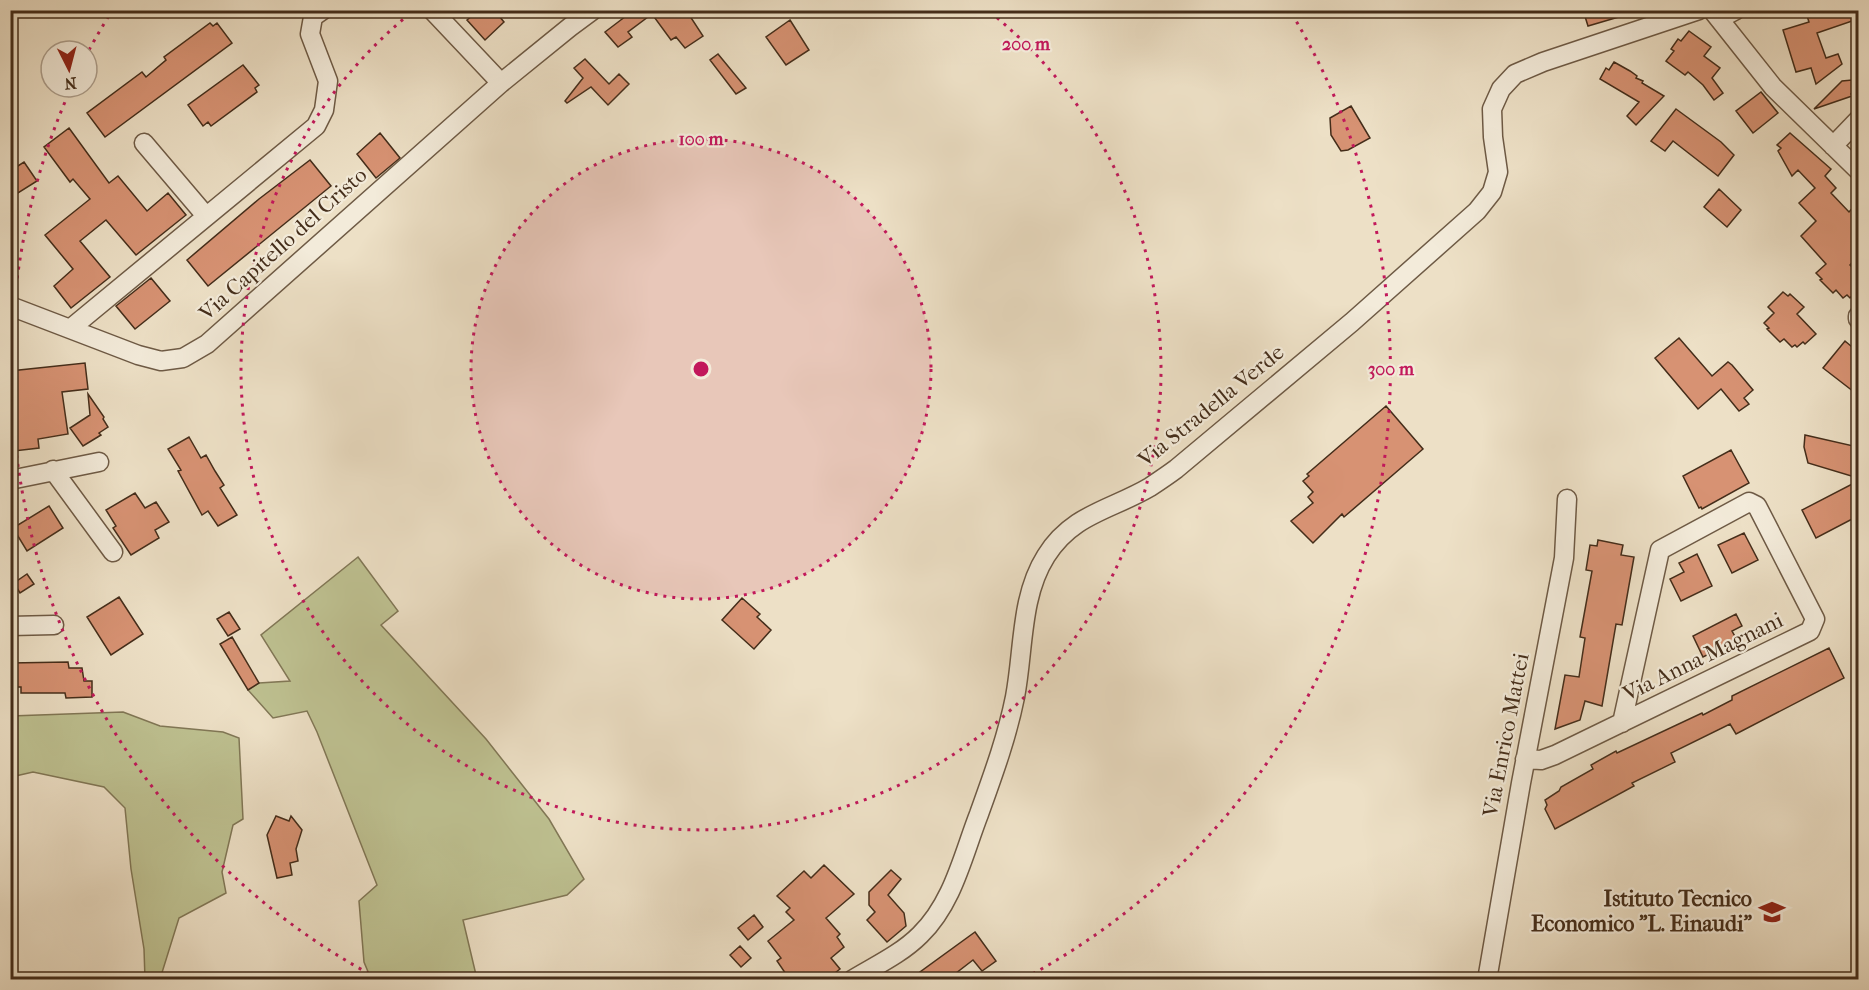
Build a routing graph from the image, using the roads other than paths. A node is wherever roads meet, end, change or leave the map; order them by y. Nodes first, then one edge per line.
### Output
1 (324, 10) edge
2 (432, 10) edge
3 (593, 10) edge
4 (1699, 10) edge
5 (1736, 10) edge
6 (1716, 15) edge
7 (501, 83) junction
8 (1858, 120) edge
9 (144, 143) dead end
10 (1833, 146) junction
11 (1858, 170) edge
12 (206, 216) junction
13 (10, 306) edge
14 (70, 329) junction
15 (99, 462) dead end
16 (53, 470) junction
17 (10, 480) edge
18 (1567, 499) dead end
19 (113, 552) dead end
20 (54, 625) dead end
21 (10, 626) edge
22 (1630, 690) junction
23 (1648, 711) junction
24 (1622, 723) junction
25 (1525, 759) junction
26 (852, 980) edge
27 (1487, 980) edge

1 - 12 street
2 - 7 street
3 - 7 street, Via Capitello del Cristo
4 - 26 street, Via Stradella Verde
5 - 6 street
6 - 10 street
7 - 14 street, Via Capitello del Cristo
8 - 10 street
9 - 12 street
10 - 11 street
12 - 14 street
13 - 14 street, Via Capitello del Cristo
15 - 16 street
16 - 17 street
16 - 19 street
18 - 25 street, Via Enrico Mattei
20 - 21 street
22 - 23 street
22 - 23 street, Via Anna Magnani
22 - 24 street, Via Anna Magnani
23 - 24 street, Via Anna Magnani
24 - 25 street, Via Anna Magnani
25 - 27 street, Via Enrico Mattei

